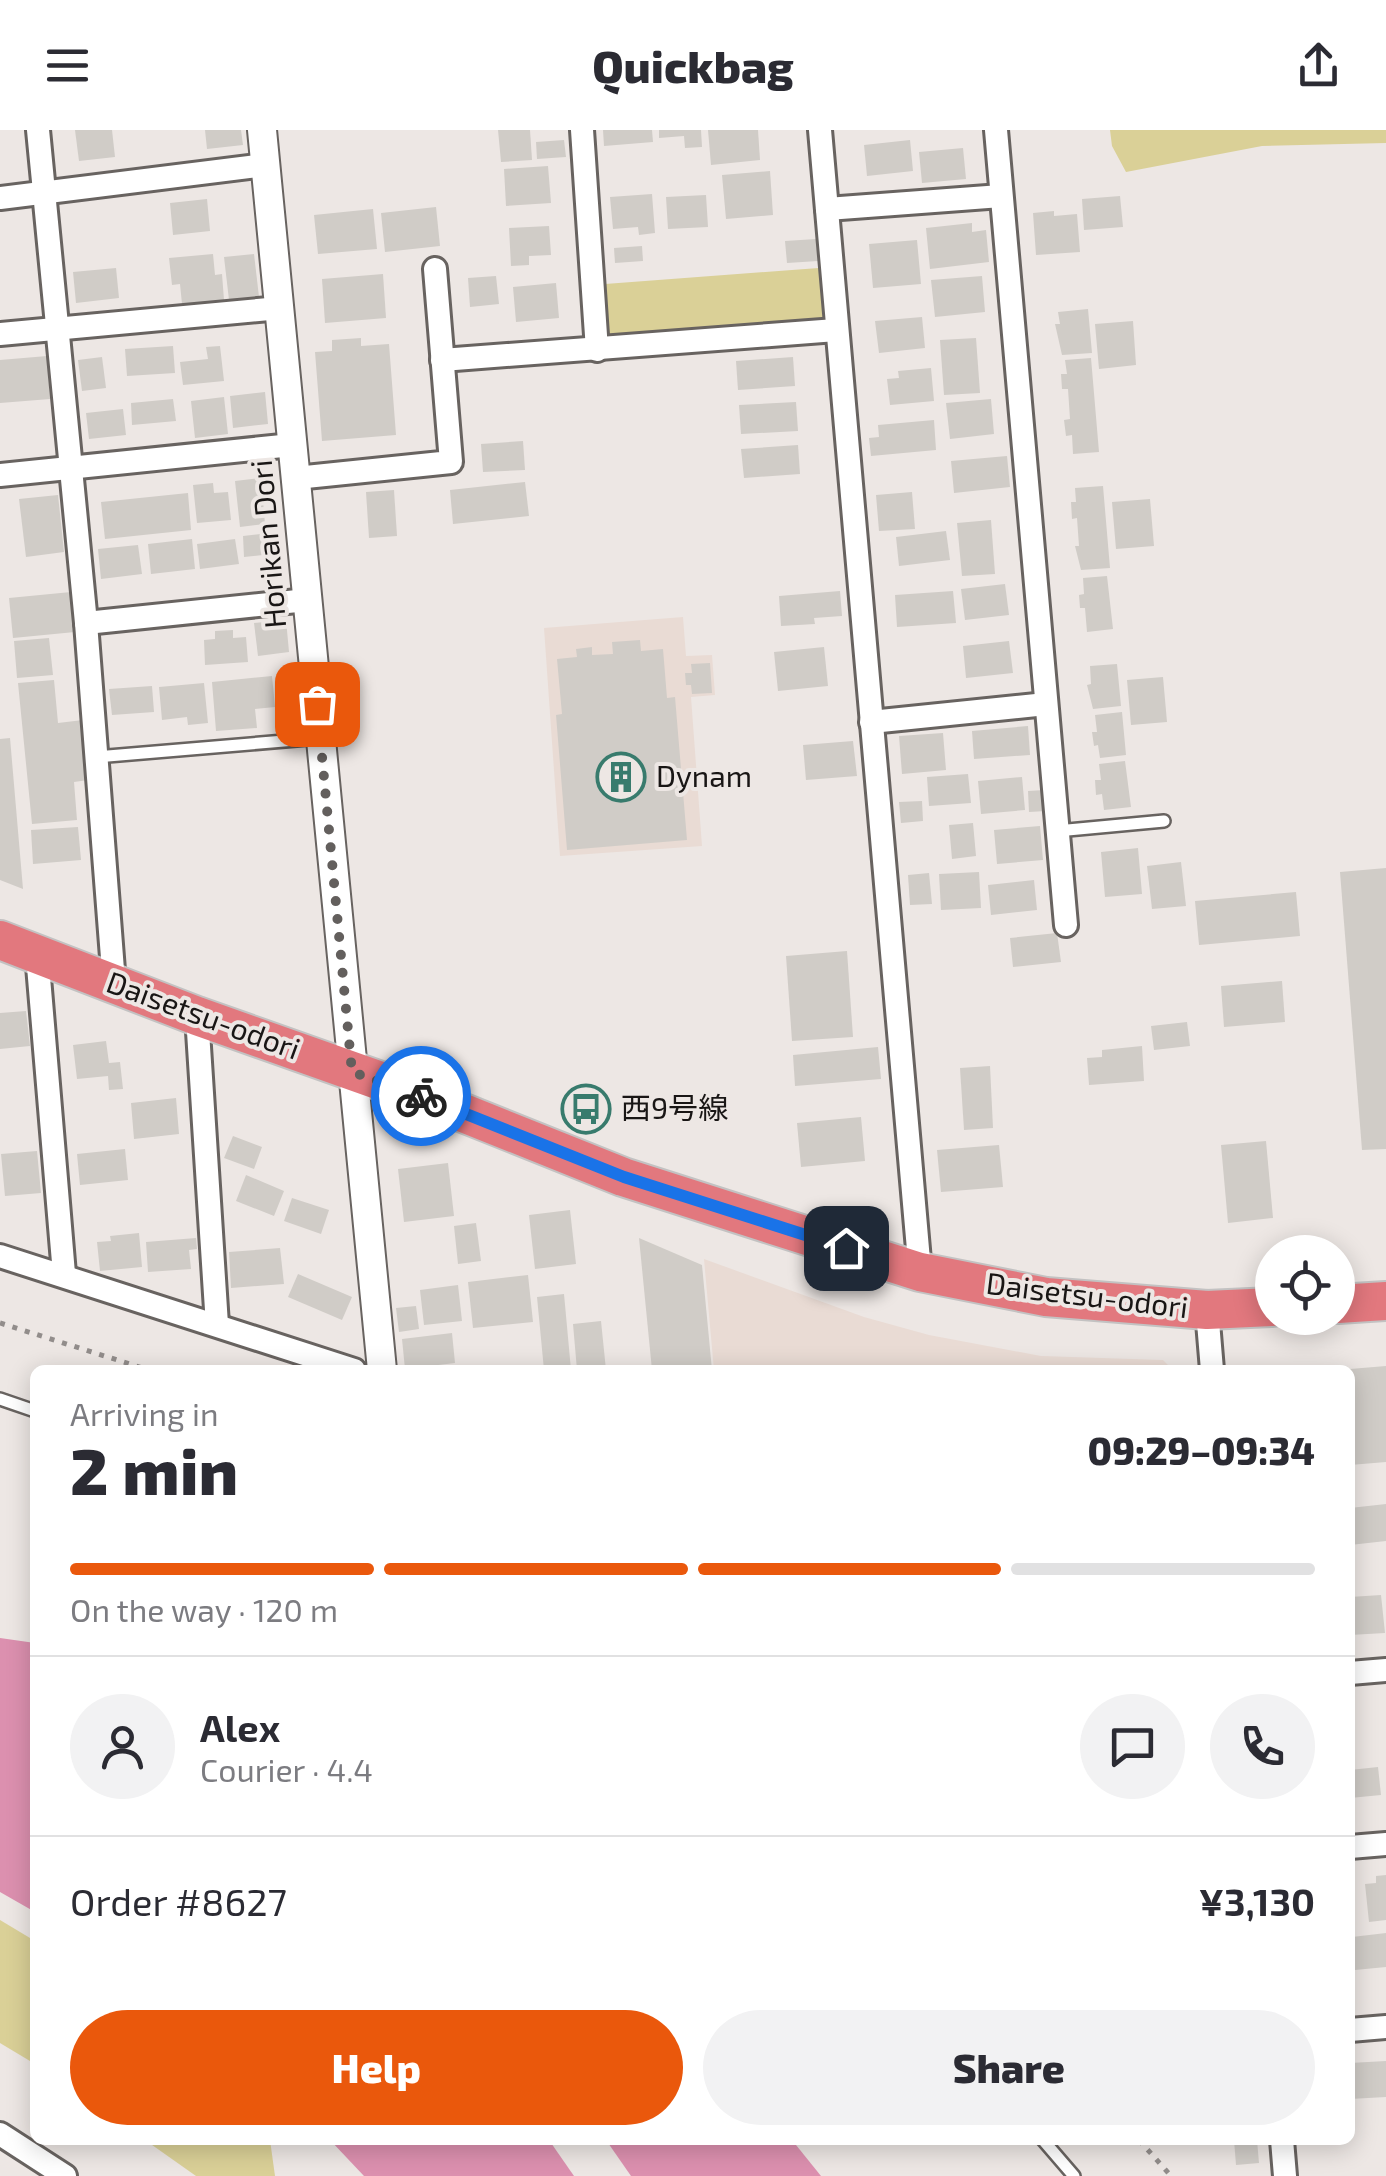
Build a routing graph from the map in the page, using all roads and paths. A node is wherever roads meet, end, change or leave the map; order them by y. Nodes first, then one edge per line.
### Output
1 (38, 130) edge
2 (262, 130) edge
3 (582, 130) edge
4 (820, 130) edge
5 (996, 130) edge
6 (266, 166) junction
7 (44, 194) junction
8 (1000, 196) junction
9 (0, 198) edge
10 (828, 209) junction
11 (435, 269) dead end
12 (280, 308) junction
13 (58, 329) junction
14 (836, 330) junction
15 (0, 334) edge
16 (597, 350) junction
17 (442, 360) junction
18 (292, 444) junction
19 (71, 468) junction
20 (0, 475) edge
21 (296, 478) junction
22 (307, 600) junction
23 (86, 623) junction
24 (1046, 704) junction
25 (871, 722) junction
26 (320, 738) junction
27 (96, 757) junction
28 (1164, 820) dead end
29 (1057, 831) junction
30 (1066, 925) dead end
31 (0, 940) edge
32 (37, 954) junction
33 (114, 983) junction
34 (196, 1016) junction
35 (352, 1072) junction
36 (0, 1256) edge
37 (920, 1272) junction
38 (64, 1274) junction
39 (1386, 1301) edge
40 (1355, 1303) edge
41 (1255, 1308) edge
42 (1207, 1310) junction
43 (0, 1323) edge
44 (218, 1325) junction
45 (132, 1365) edge
46 (339, 1365) edge
47 (381, 1365) edge
48 (1212, 1365) edge
49 (0, 1399) edge
50 (30, 1409) edge
51 (1386, 1670) edge
52 (1355, 1673) edge
53 (1386, 1844) edge
54 (1355, 1847) edge
55 (1386, 2027) edge
56 (1355, 2030) edge
57 (0, 2134) edge
58 (1047, 2145) edge
59 (1143, 2145) edge
60 (1282, 2145) edge
61 (65, 2176) edge
62 (1074, 2176) edge
63 (1171, 2176) edge
64 (1284, 2176) edge

1 - 7 street
2 - 6 street, Horikan Dori
3 - 16 street
4 - 10 street
5 - 8 street
6 - 7 street
6 - 12 street, Horikan Dori
7 - 9 street
7 - 13 street
8 - 10 street
8 - 24 street
10 - 14 street
11 - 17 street
12 - 13 street
12 - 18 street, Horikan Dori
13 - 15 street
13 - 19 street
14 - 16 street
14 - 25 street
16 - 17 street
17 - 21 street
18 - 19 street
18 - 21 street, Horikan Dori
19 - 20 street
19 - 23 street
21 - 22 street, Horikan Dori
22 - 23 street
22 - 26 street, Horikan Dori
23 - 27 street
24 - 25 street
24 - 29 street
25 - 37 street
26 - 27 lane
26 - 35 street, Horikan Dori
27 - 33 street
28 - 29 lane
29 - 30 street
31 - 32 highway, Daisetsu-odori
32 - 33 highway, Daisetsu-odori
32 - 38 street
33 - 34 highway, Daisetsu-odori
34 - 35 highway, Daisetsu-odori
34 - 44 street
35 - 37 highway, Daisetsu-odori
35 - 47 street
36 - 38 street
37 - 42 highway, Daisetsu-odori
38 - 44 street
39 - 40 highway
41 - 42 highway, Daisetsu-odori
42 - 48 street
43 - 45 path
44 - 46 street
49 - 50 lane
51 - 52 street
53 - 54 street
55 - 56 street
57 - 61 street
58 - 62 lane
59 - 63 path
60 - 64 street

